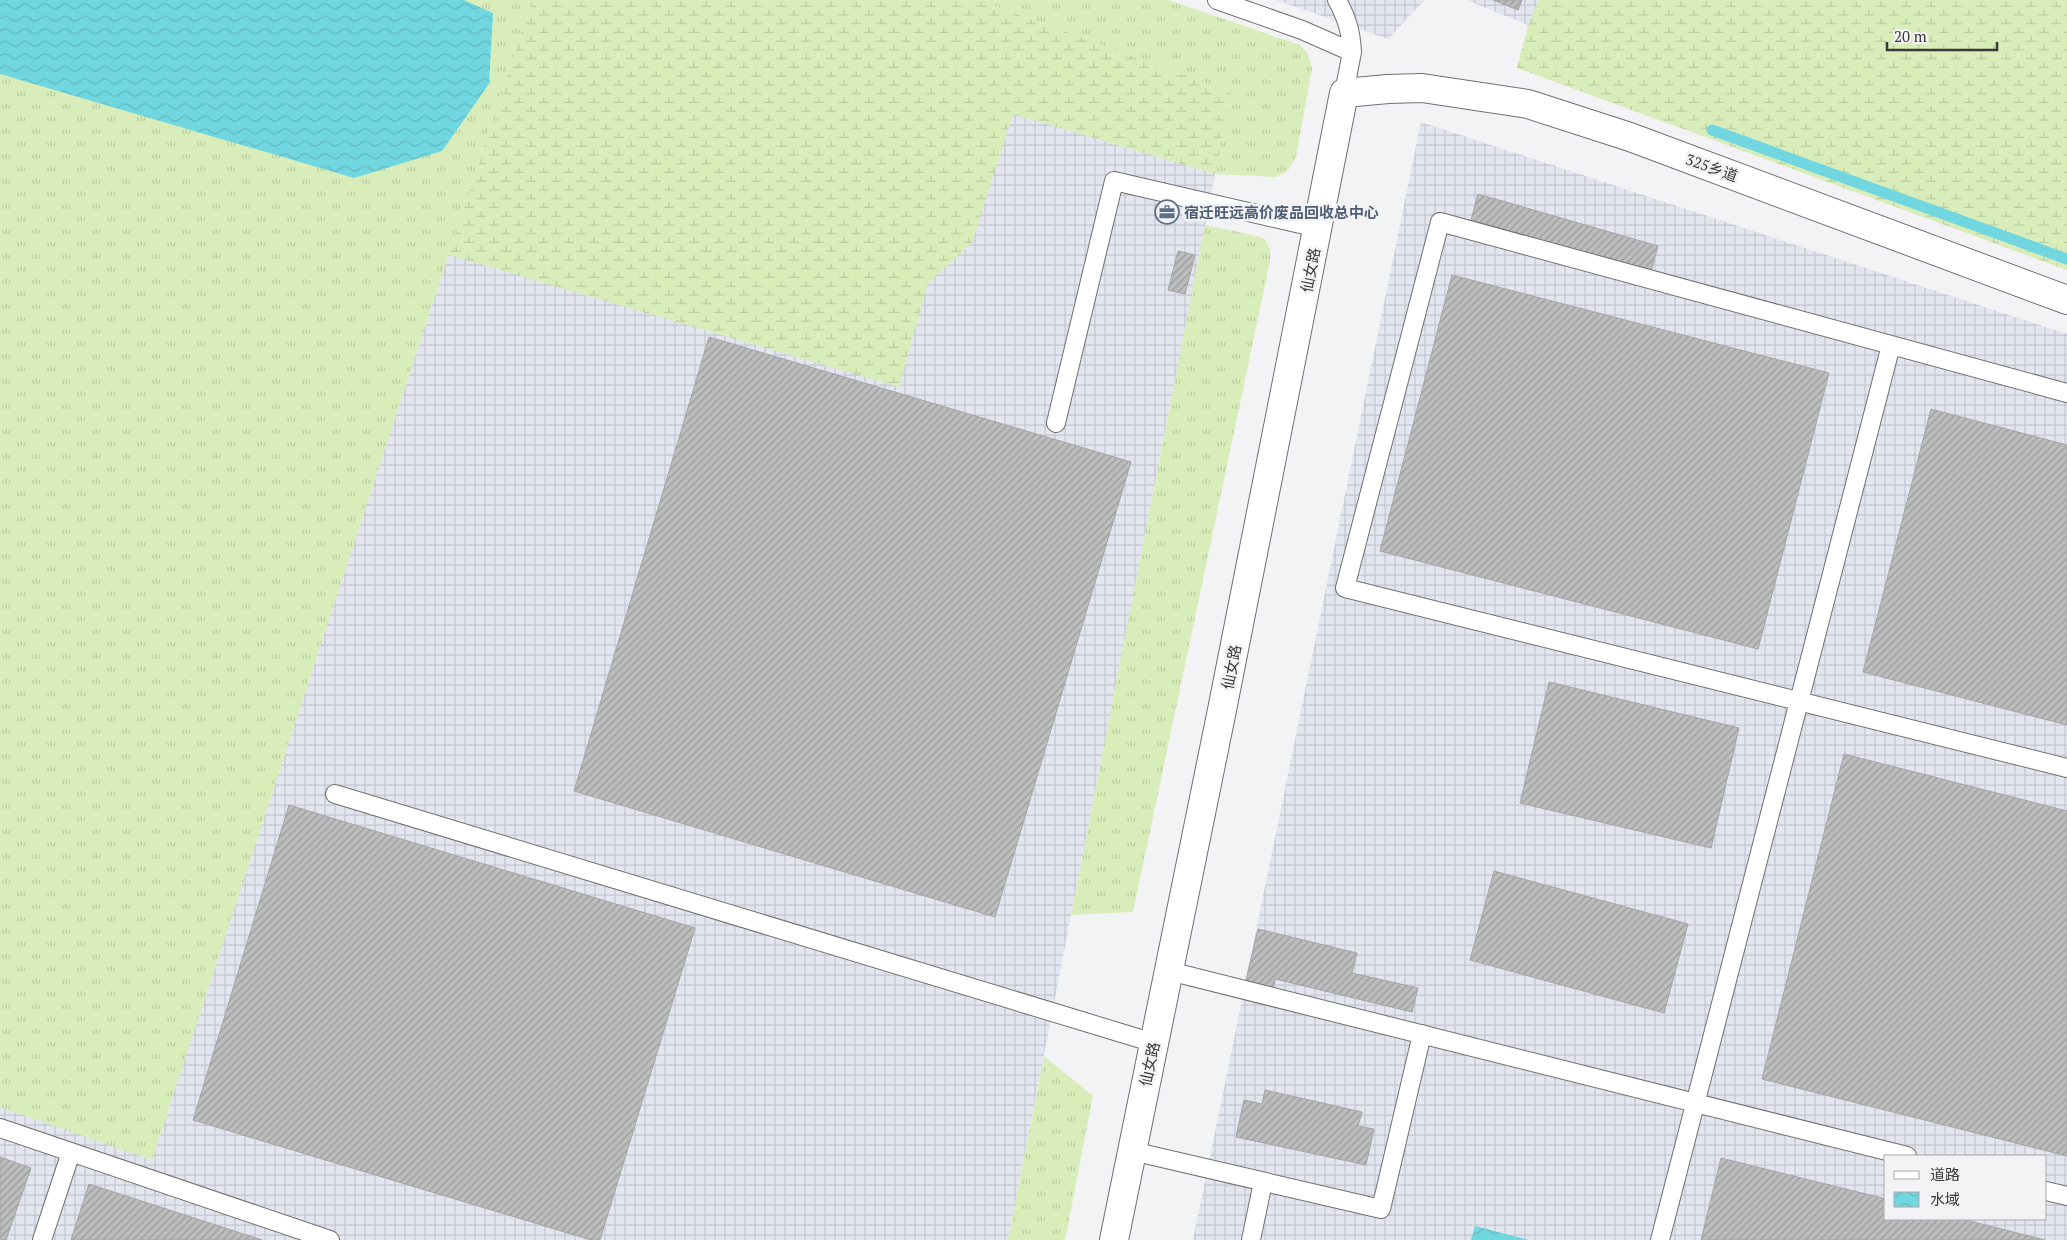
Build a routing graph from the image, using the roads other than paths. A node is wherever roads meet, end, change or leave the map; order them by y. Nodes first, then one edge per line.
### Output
1 (1216, 0) edge
2 (1337, 0) edge
3 (1352, 52) junction
4 (1344, 93) junction
5 (1318, 228) junction
6 (2067, 300) edge
7 (1891, 345) junction
8 (2067, 393) edge
9 (1056, 422) dead end
10 (1799, 701) junction
11 (2067, 768) edge
12 (335, 794) dead end
13 (1169, 971) junction
14 (1422, 1034) junction
15 (1154, 1043) junction
16 (1695, 1103) junction
17 (0, 1128) edge
18 (1132, 1151) junction
19 (71, 1152) junction
20 (1903, 1155) edge
21 (1263, 1182) junction
22 (2047, 1191) edge
23 (2067, 1196) edge
24 (320, 1238) edge
25 (42, 1240) edge
26 (1114, 1240) edge
27 (1251, 1240) edge
28 (1660, 1240) edge

1 - 3 lane
2 - 3 lane
3 - 4 lane
4 - 5 street, 仙女路
4 - 6 street, 325乡道
5 - 9 lane
5 - 13 street, 仙女路
7 - 8 lane
7 - 10 lane
7 - 10 lane
10 - 11 lane
10 - 16 lane
12 - 15 lane
13 - 14 lane
13 - 15 street, 仙女路
14 - 16 lane
14 - 21 lane
15 - 18 street, 仙女路
16 - 20 lane
16 - 28 lane
17 - 19 lane
18 - 21 lane
18 - 26 street, 仙女路
19 - 24 lane
19 - 25 lane
21 - 27 lane
22 - 23 lane

